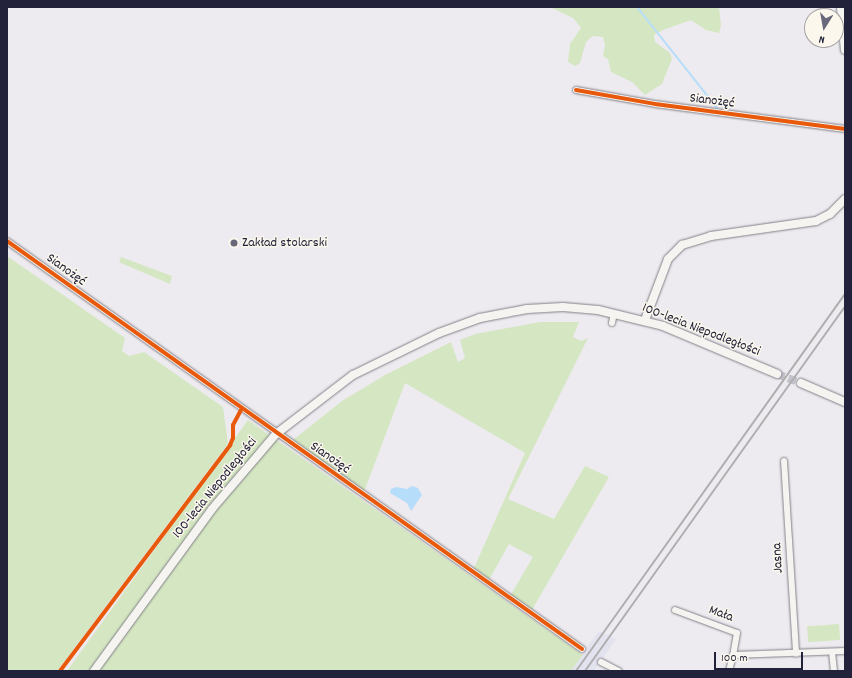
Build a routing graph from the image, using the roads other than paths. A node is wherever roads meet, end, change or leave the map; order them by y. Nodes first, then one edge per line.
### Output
1 (841, 7) edge
2 (845, 50) edge
3 (576, 90) dead end
4 (845, 129) edge
5 (845, 199) edge
6 (7, 241) edge
7 (614, 313) junction
8 (645, 320) junction
9 (612, 323) dead end
10 (777, 374) tunnel mouth
11 (801, 383) tunnel mouth
12 (842, 400) edge
13 (276, 434) junction
14 (784, 461) dead end
15 (675, 610) dead end
16 (582, 649) dead end
17 (845, 651) edge
18 (832, 652) junction
19 (796, 654) junction
20 (733, 656) junction
21 (601, 662) dead end
22 (94, 671) edge
23 (619, 671) edge
24 (729, 671) edge
25 (834, 671) edge

1 - 2 main road
3 - 4 street, Sianożęć
5 - 8 main road
6 - 13 street, Sianożęć
7 - 8 main road, 100-lecia Niepodległości
7 - 9 street
7 - 13 main road, 100-lecia Niepodległości
8 - 10 main road, 100-lecia Niepodległości
11 - 12 main road
13 - 16 street, Sianożęć
13 - 22 main road, 100-lecia Niepodległości
14 - 19 street, Jasna
15 - 20 street, Mała
17 - 18 street
18 - 19 street
18 - 25 street
19 - 20 street
20 - 24 street
21 - 23 street

